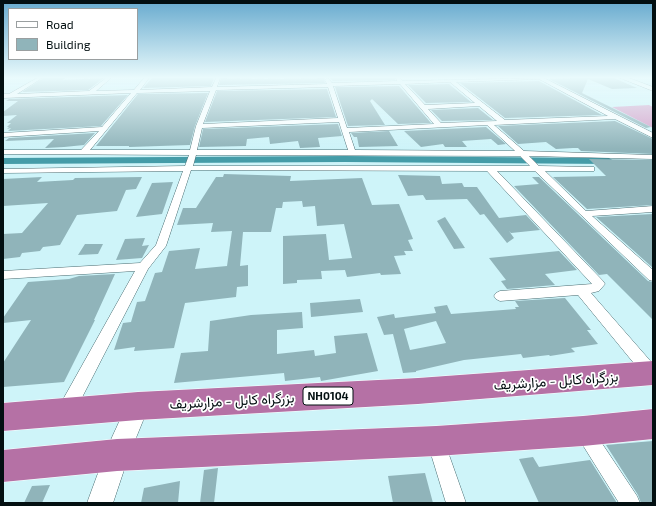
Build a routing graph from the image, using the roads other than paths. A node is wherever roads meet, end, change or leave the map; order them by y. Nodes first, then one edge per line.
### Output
1 (127, 102) edge
2 (208, 102) edge
3 (336, 102) edge
4 (418, 102) edge
5 (477, 102) edge
6 (587, 102) edge
7 (480, 104) junction
8 (423, 107) junction
9 (618, 117) junction
10 (342, 120) junction
11 (504, 123) junction
12 (489, 124) junction
13 (199, 126) junction
14 (440, 126) junction
15 (104, 129) junction
16 (345, 130) junction
17 (3, 135) edge
18 (653, 136) edge
19 (3, 152) edge
20 (352, 152) junction
21 (82, 153) junction
22 (653, 157) edge
23 (191, 161) junction
24 (529, 161) junction
25 (488, 168) junction
26 (590, 168) dead end
27 (3, 171) edge
28 (653, 209) edge
29 (584, 214) junction
30 (143, 267) junction
31 (3, 275) edge
32 (653, 277) edge
33 (581, 290) junction
34 (500, 296) dead end
35 (652, 373) edge
36 (138, 406) junction
37 (66, 412) junction
38 (3, 417) edge
39 (653, 424) edge
40 (583, 431) junction
41 (436, 441) junction
42 (117, 455) junction
43 (3, 466) edge
44 (100, 503) edge
45 (456, 503) edge
46 (630, 503) edge

1 - 15 street
2 - 13 street
3 - 10 street
4 - 8 street
5 - 7 street
6 - 9 street
7 - 8 street
7 - 11 street
8 - 14 street
9 - 11 street
9 - 18 street
10 - 13 street
10 - 16 street
11 - 12 street
12 - 14 street
12 - 24 street
13 - 23 street
14 - 16 street
15 - 17 street
15 - 21 street
16 - 20 street
19 - 21 street
20 - 23 street
20 - 24 street
21 - 23 street
22 - 24 street
23 - 25 street
23 - 27 street
23 - 30 street
24 - 25 street
24 - 26 street
24 - 29 street
25 - 33 street
28 - 29 street
29 - 32 street
30 - 31 street
30 - 37 street
33 - 34 street
33 - 35 street
35 - 36 highway, بزرگراه کابل - مزارشریف / NH0104
36 - 37 highway, بزرگراه کابل - مزارشریف / NH0104
36 - 42 main road
37 - 38 highway, بزرگراه کابل - مزارشریف / NH0104
39 - 40 highway
40 - 41 highway
40 - 46 street
41 - 42 highway
41 - 45 street
42 - 43 highway
42 - 44 main road

